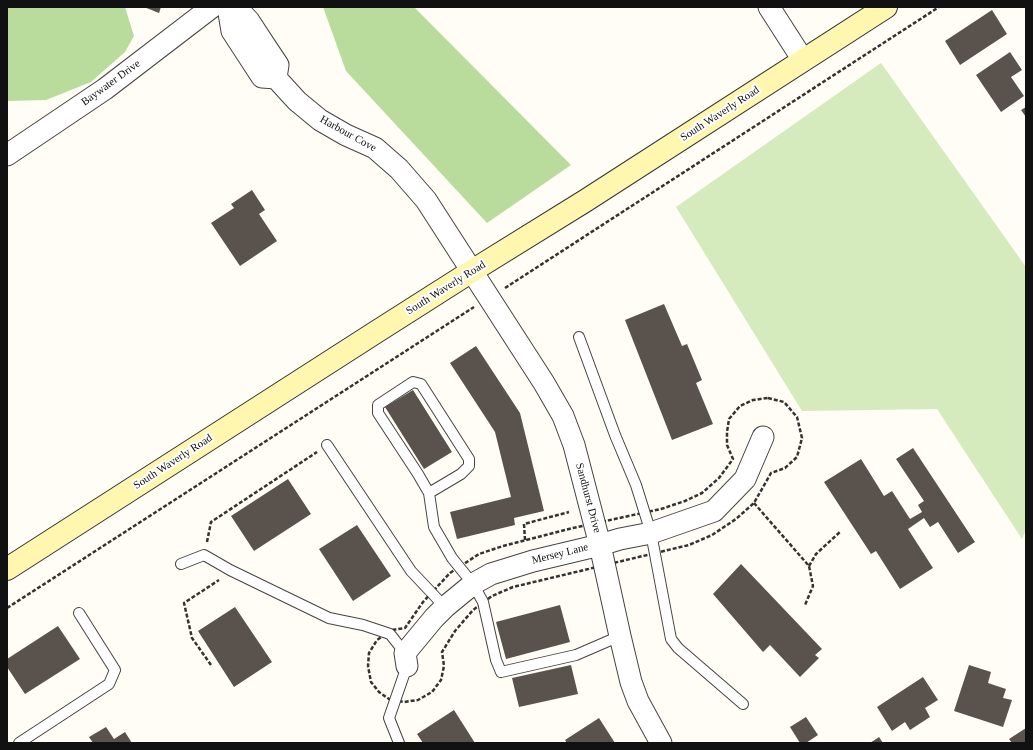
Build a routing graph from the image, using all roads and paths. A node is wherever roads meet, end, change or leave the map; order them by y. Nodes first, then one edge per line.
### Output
1 (212, 7) edge
2 (228, 7) edge
3 (236, 7) edge
4 (769, 7) edge
5 (886, 7) edge
6 (256, 50) junction
7 (803, 60) junction
8 (7, 155) edge
9 (472, 271) junction
10 (579, 337) dead end
11 (763, 437) dead end
12 (327, 445) joint
13 (429, 493) junction
14 (754, 502) dead end
15 (569, 512) dead end
16 (841, 531) dead end
17 (651, 533) junction
18 (525, 540) dead end
19 (600, 545) junction
20 (204, 555) junction
21 (181, 564) dead end
22 (809, 566) junction
23 (7, 569) edge
24 (221, 578) dead end
25 (473, 584) junction
26 (805, 605) dead end
27 (445, 607) junction
28 (79, 613) dead end
29 (620, 636) junction
30 (406, 660) junction
31 (210, 665) dead end
32 (743, 704) dead end
33 (19, 743) edge
34 (399, 743) edge
35 (661, 743) edge

1 - 8 street, Baywater Drive
2 - 6 street, Harbour Cove
3 - 6 street, Harbour Cove
4 - 7 street
5 - 7 main road, South Waverly Road
6 - 9 street, Harbour Cove
7 - 9 main road, South Waverly Road
9 - 19 street, Sandhurst Drive
9 - 23 main road, South Waverly Road
10 - 17 lane
11 - 17 street, Mersey Lane
12 - 20 path
12 - 27 lane
13 - 13 lane
13 - 25 lane
14 - 22 path
15 - 18 path
16 - 22 path
17 - 19 street, Mersey Lane
17 - 32 lane
19 - 25 street, Mersey Lane
19 - 29 street, Sandhurst Drive
20 - 21 lane
20 - 30 lane
22 - 26 path
24 - 31 path
25 - 27 street, Mersey Lane
25 - 29 lane
27 - 30 street, Mersey Lane
28 - 33 lane
29 - 35 street, Sandhurst Drive
30 - 34 lane

